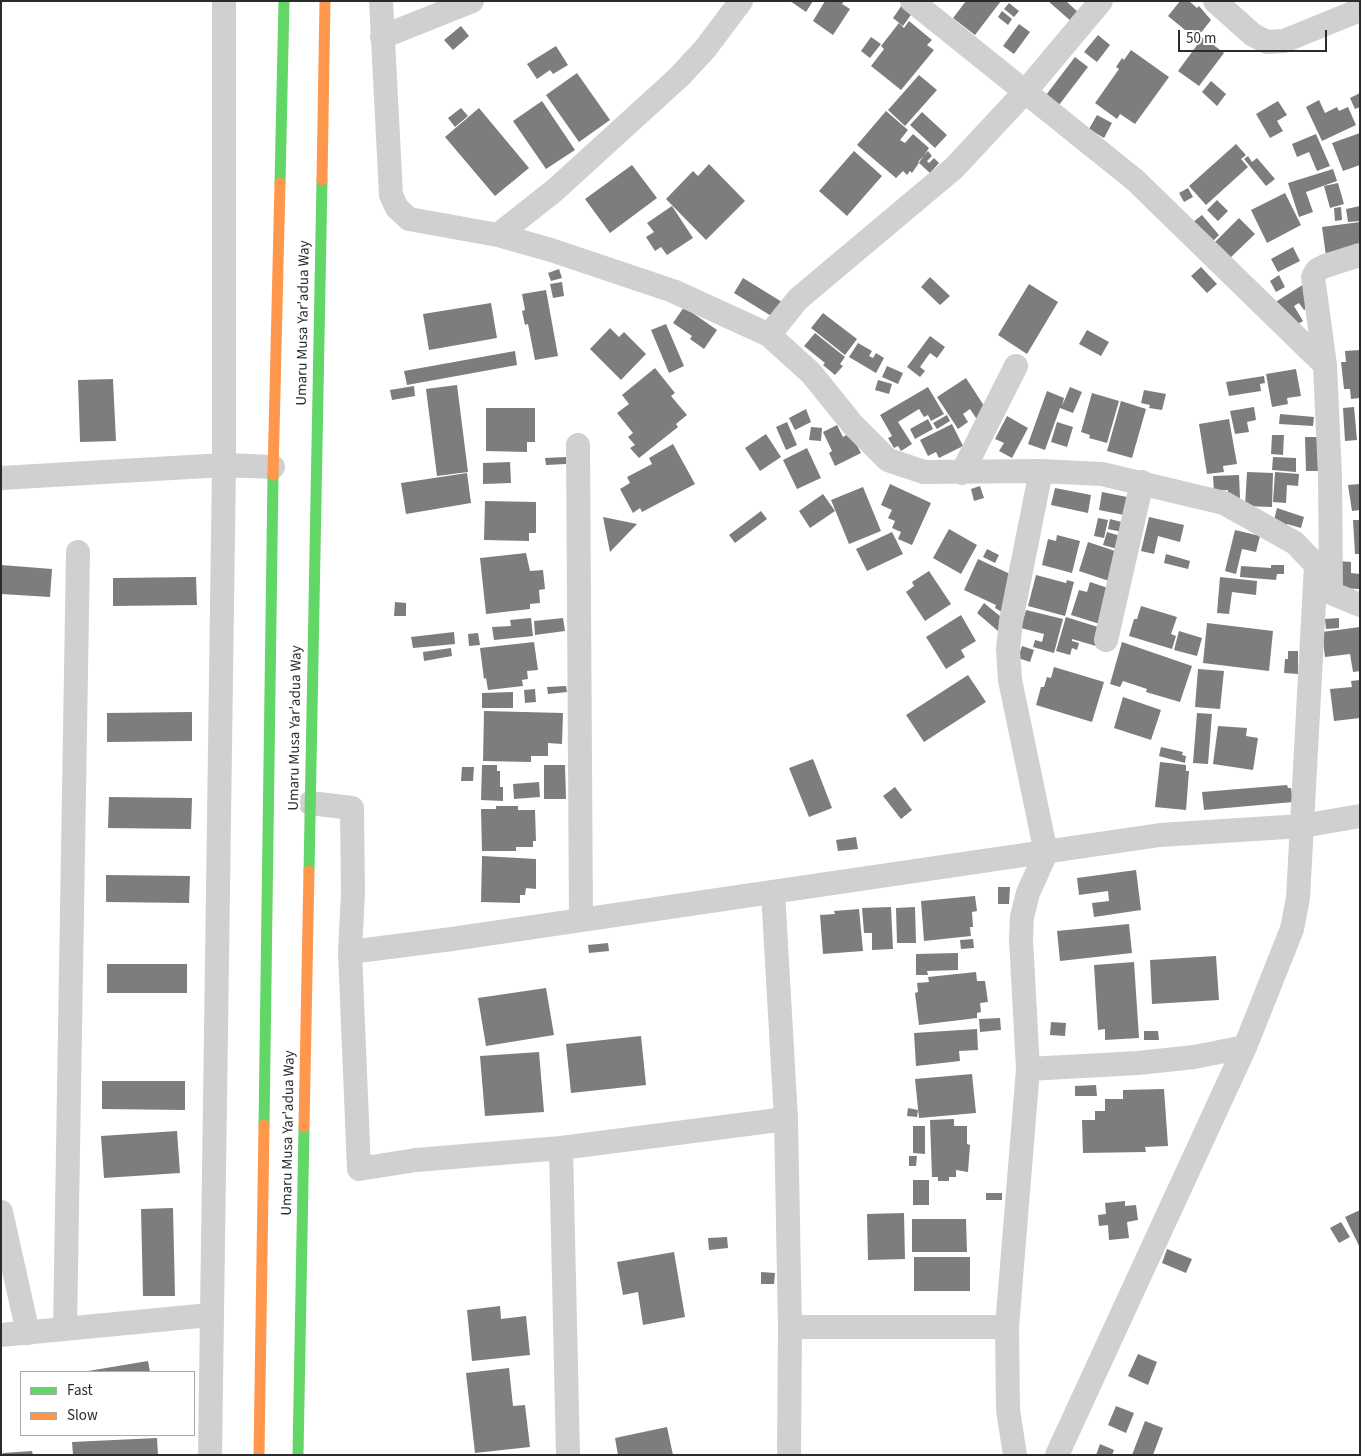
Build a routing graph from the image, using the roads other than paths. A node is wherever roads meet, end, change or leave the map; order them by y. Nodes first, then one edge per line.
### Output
1 (224, 1) edge
2 (284, 1) edge
3 (325, 1) edge
4 (381, 1) edge
5 (472, 1) edge
6 (741, 1) edge
7 (912, 1) edge
8 (1100, 1) edge
9 (1215, 1) edge
10 (1360, 10) edge
11 (382, 37) junction
12 (1024, 94) junction
13 (498, 235) junction
14 (1360, 255) edge
15 (769, 335) junction
16 (1325, 365) junction
17 (1016, 366) dead end
18 (578, 445) dead end
19 (224, 466) junction
20 (273, 467) junction
21 (1041, 471) junction
22 (962, 473) junction
23 (1, 478) edge
24 (1142, 482) junction
25 (78, 552) dead end
26 (1316, 565) junction
27 (1331, 594) junction
28 (1360, 605) edge
29 (1106, 640) dead end
30 (310, 803) junction
31 (1360, 816) edge
32 (1302, 826) junction
33 (1046, 853) junction
34 (773, 892) junction
35 (581, 920) junction
36 (350, 952) junction
37 (1245, 1047) junction
38 (1028, 1069) junction
39 (786, 1119) junction
40 (561, 1148) junction
41 (1, 1212) edge
42 (210, 1315) junction
43 (790, 1327) junction
44 (1007, 1327) junction
45 (66, 1329) junction
46 (28, 1332) junction
47 (1, 1335) edge
48 (210, 1455) edge
49 (259, 1455) edge
50 (298, 1455) edge
51 (568, 1455) edge
52 (789, 1455) edge
53 (1015, 1455) edge
54 (1057, 1455) edge

1 - 19 street
2 - 20 main road, Umaru Musa Yar'adua Way
3 - 30 main road, Umaru Musa Yar'adua Way
4 - 11 street
5 - 11 street
6 - 13 street
7 - 12 street
8 - 12 street
9 - 10 street
11 - 13 street
12 - 15 street
12 - 16 street
13 - 15 street
14 - 16 street
15 - 22 street
16 - 27 street
17 - 22 street
18 - 35 street
19 - 20 street
19 - 23 street
19 - 42 street
20 - 49 main road, Umaru Musa Yar'adua Way
21 - 22 street
21 - 24 street
21 - 33 street
24 - 26 street
24 - 29 street
25 - 45 street
26 - 27 street
26 - 32 street
27 - 28 street
30 - 36 street
30 - 50 main road, Umaru Musa Yar'adua Way
31 - 32 street
32 - 33 street
32 - 37 street
33 - 34 street
33 - 38 street
34 - 35 street
34 - 39 street
35 - 36 street
36 - 40 street
37 - 38 street
37 - 54 street
38 - 44 street
39 - 40 street
39 - 43 street
40 - 51 street
41 - 46 street
42 - 45 street
42 - 48 street
43 - 44 street
43 - 52 street
44 - 53 street
45 - 46 street
46 - 47 street

